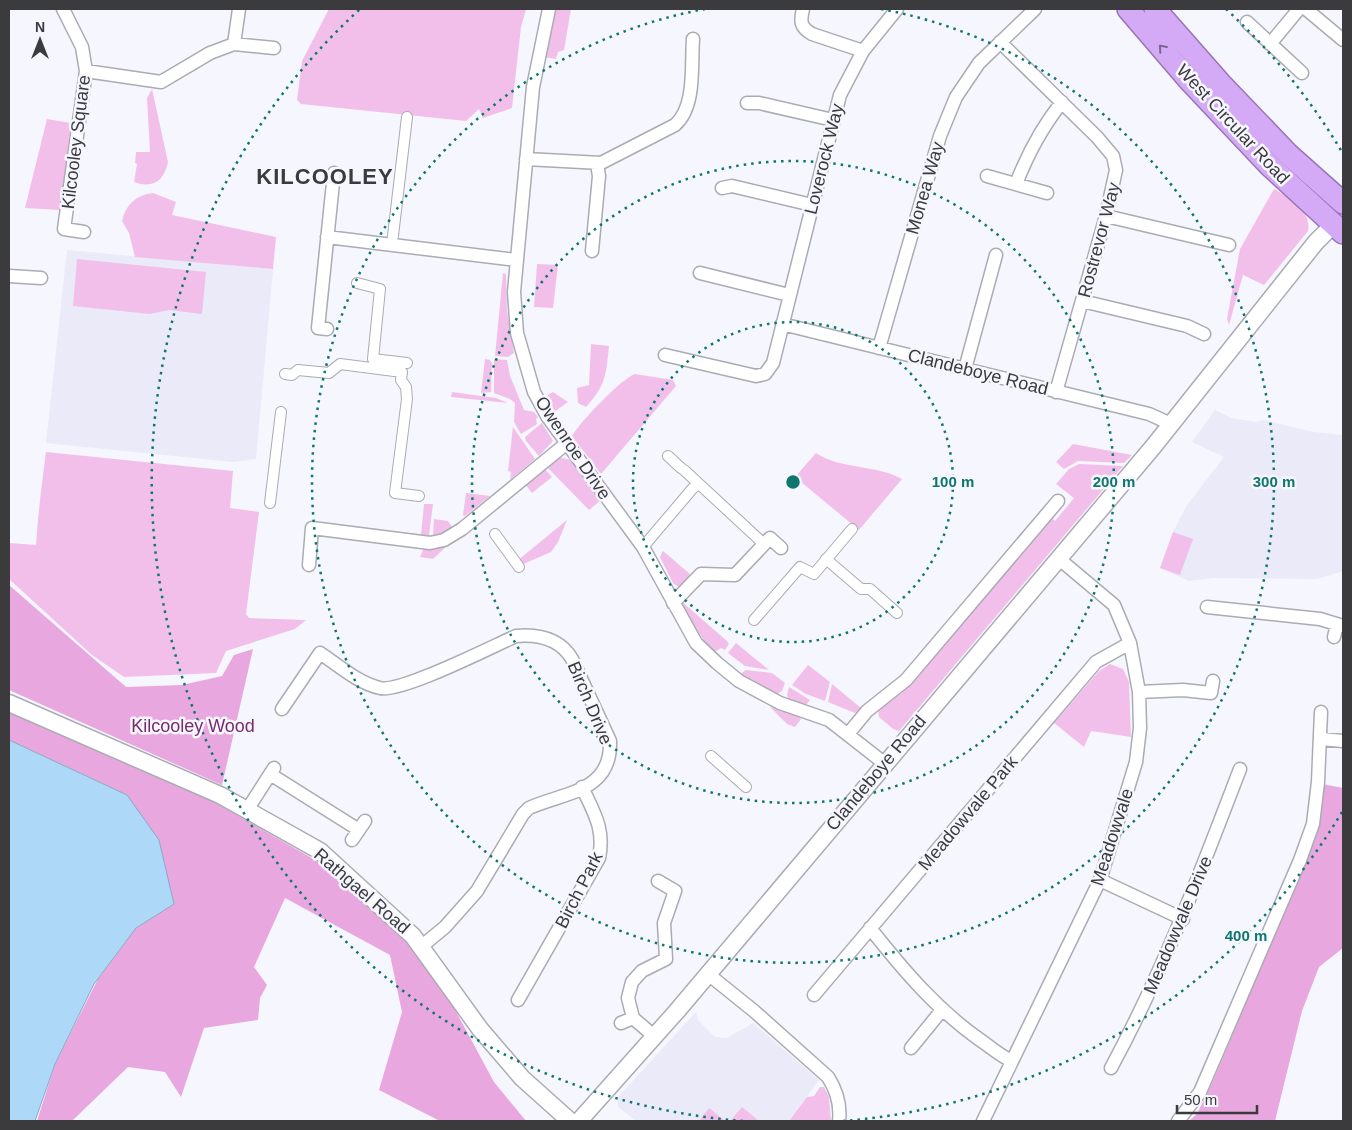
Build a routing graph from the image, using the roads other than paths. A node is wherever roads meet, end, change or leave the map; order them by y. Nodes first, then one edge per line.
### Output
1 (63, 9) edge
2 (239, 9) edge
3 (549, 9) edge
4 (803, 9) edge
5 (897, 9) edge
6 (1035, 9) edge
7 (1128, 9) edge
8 (1155, 9) edge
9 (1299, 9) edge
10 (1306, 9) edge
11 (1247, 22) dead end
12 (694, 40) dead end
13 (1343, 40) edge
14 (1000, 42) junction
15 (234, 44) junction
16 (1270, 44) junction
17 (274, 48) dead end
18 (863, 51) junction
19 (86, 71) junction
20 (1302, 73) dead end
21 (1062, 102) junction
22 (747, 103) dead end
23 (407, 117) dead end
24 (833, 120) junction
25 (526, 159) junction
26 (597, 164) junction
27 (334, 173) dead end
28 (987, 176) dead end
29 (1016, 184) junction
30 (722, 188) dead end
31 (1047, 193) dead end
32 (812, 205) junction
33 (1106, 216) junction
34 (1341, 218) edge
35 (84, 232) dead end
36 (327, 237) junction
37 (392, 244) junction
38 (1229, 245) dead end
39 (592, 251) dead end
40 (996, 255) dead end
41 (516, 260) junction
42 (700, 273) dead end
43 (9, 276) edge
44 (41, 278) dead end
45 (357, 283) dead end
46 (789, 295) junction
47 (1082, 301) junction
48 (782, 324) junction
49 (328, 328) dead end
50 (1204, 334) dead end
51 (879, 348) junction
52 (665, 356) dead end
53 (407, 363) dead end
54 (964, 369) junction
55 (285, 374) dead end
56 (1056, 392) junction
57 (281, 412) dead end
58 (1171, 424) junction
59 (567, 443) junction
60 (668, 456) dead end
61 (699, 484) junction
62 (419, 496) dead end
63 (1058, 501) dead end
64 (270, 503) dead end
65 (852, 529) dead end
66 (495, 534) dead end
67 (764, 544) junction
68 (643, 547) junction
69 (781, 548) dead end
70 (1058, 558) junction
71 (826, 559) junction
72 (308, 565) dead end
73 (520, 567) dead end
74 (673, 603) junction
75 (1207, 607) dead end
76 (896, 609) dead end
77 (754, 620) dead end
78 (1340, 625) edge
79 (1334, 637) dead end
80 (1130, 643) junction
81 (1213, 681) dead end
82 (1139, 692) junction
83 (9, 703) edge
84 (282, 709) dead end
85 (1317, 719) dead end
86 (848, 734) junction
87 (1321, 739) junction
88 (1343, 742) edge
89 (711, 756) dead end
90 (884, 763) junction
91 (1234, 774) dead end
92 (746, 787) dead end
93 (582, 788) junction
94 (247, 810) junction
95 (359, 830) dead end
96 (1100, 880) junction
97 (658, 881) dead end
98 (1183, 919) junction
99 (870, 928) junction
100 (422, 946) junction
101 (708, 974) junction
102 (814, 995) dead end
103 (518, 1000) dead end
104 (942, 1010) junction
105 (654, 1036) junction
106 (911, 1048) dead end
107 (1012, 1061) junction
108 (1111, 1068) dead end
109 (570, 1121) edge
110 (579, 1121) edge
111 (839, 1121) edge
112 (982, 1121) edge
113 (1178, 1121) edge

1 - 19 street, Kilcooley Square
2 - 15 street
3 - 25 street, Owenroe Drive
4 - 18 street
5 - 18 street, Loverock Way
6 - 14 street
34 -> 7 highway, West Circular Road
8 - 34 highway, West Circular Road
9 - 16 street
10 - 13 street
11 - 16 street
12 - 26 street
14 - 21 street, Rostrevor Way
14 - 51 street, Monea Way
15 - 17 street
15 - 19 street
16 - 20 street
18 - 24 street, Loverock Way
19 - 35 street, Kilcooley Square
21 - 29 street
21 - 33 street, Rostrevor Way
22 - 24 street
23 - 37 street
24 - 32 street, Loverock Way
25 - 26 street
25 - 41 street, Owenroe Drive
26 - 39 street
27 - 36 street
28 - 29 street
29 - 31 street
30 - 32 street
32 - 46 street, Loverock Way
33 - 38 street
33 - 47 street, Rostrevor Way
34 - 58 street, Clandeboye Road
36 - 37 street
36 - 49 street
37 - 41 street
40 - 54 street
41 - 59 street, Owenroe Drive
42 - 46 street
43 - 44 street
45 - 53 street
46 - 48 street, Loverock Way
47 - 50 street
47 - 56 street, Rostrevor Way
48 - 51 street, Clandeboye Road
48 - 52 street, Loverock Way
51 - 54 street, Clandeboye Road
54 - 56 street, Clandeboye Road
55 - 62 street
56 - 58 street, Clandeboye Road
57 - 64 street
58 - 70 street, Clandeboye Road
59 - 68 street, Owenroe Drive
59 - 72 street
60 - 61 street
61 - 67 street
61 - 68 street
63 - 86 street
65 - 71 street
66 - 73 street
67 - 69 street
67 - 74 street
68 - 74 street, Owenroe Drive
70 - 80 street, Meadowvale
70 - 90 street, Clandeboye Road
71 - 76 street
71 - 77 street
74 - 86 street, Owenroe Drive
75 - 78 street
78 - 79 street
80 - 82 street, Meadowvale
80 - 99 street, Meadowvale Park
81 - 82 street
82 - 96 street, Meadowvale
83 - 94 street, Rathgael Road
84 - 93 street, Birch Drive
85 - 87 street
86 - 90 street, Owenroe Drive
87 - 88 street
87 - 113 street
89 - 92 street
90 - 101 street, Clandeboye Road
91 - 98 street, Meadowvale Drive
93 - 100 street, Birch Drive
93 - 103 street, Birch Park
94 - 95 street
94 - 100 street, Rathgael Road
96 - 98 street
96 - 107 street, Meadowvale
97 - 105 street
98 - 108 street, Meadowvale Drive
99 - 102 street, Meadowvale Park
99 - 104 street
100 - 109 street, Rathgael Road
101 - 105 street, Clandeboye Road
101 - 111 street
104 - 106 street
104 - 107 street
105 - 110 street, Clandeboye Road
107 - 112 street, Meadowvale

